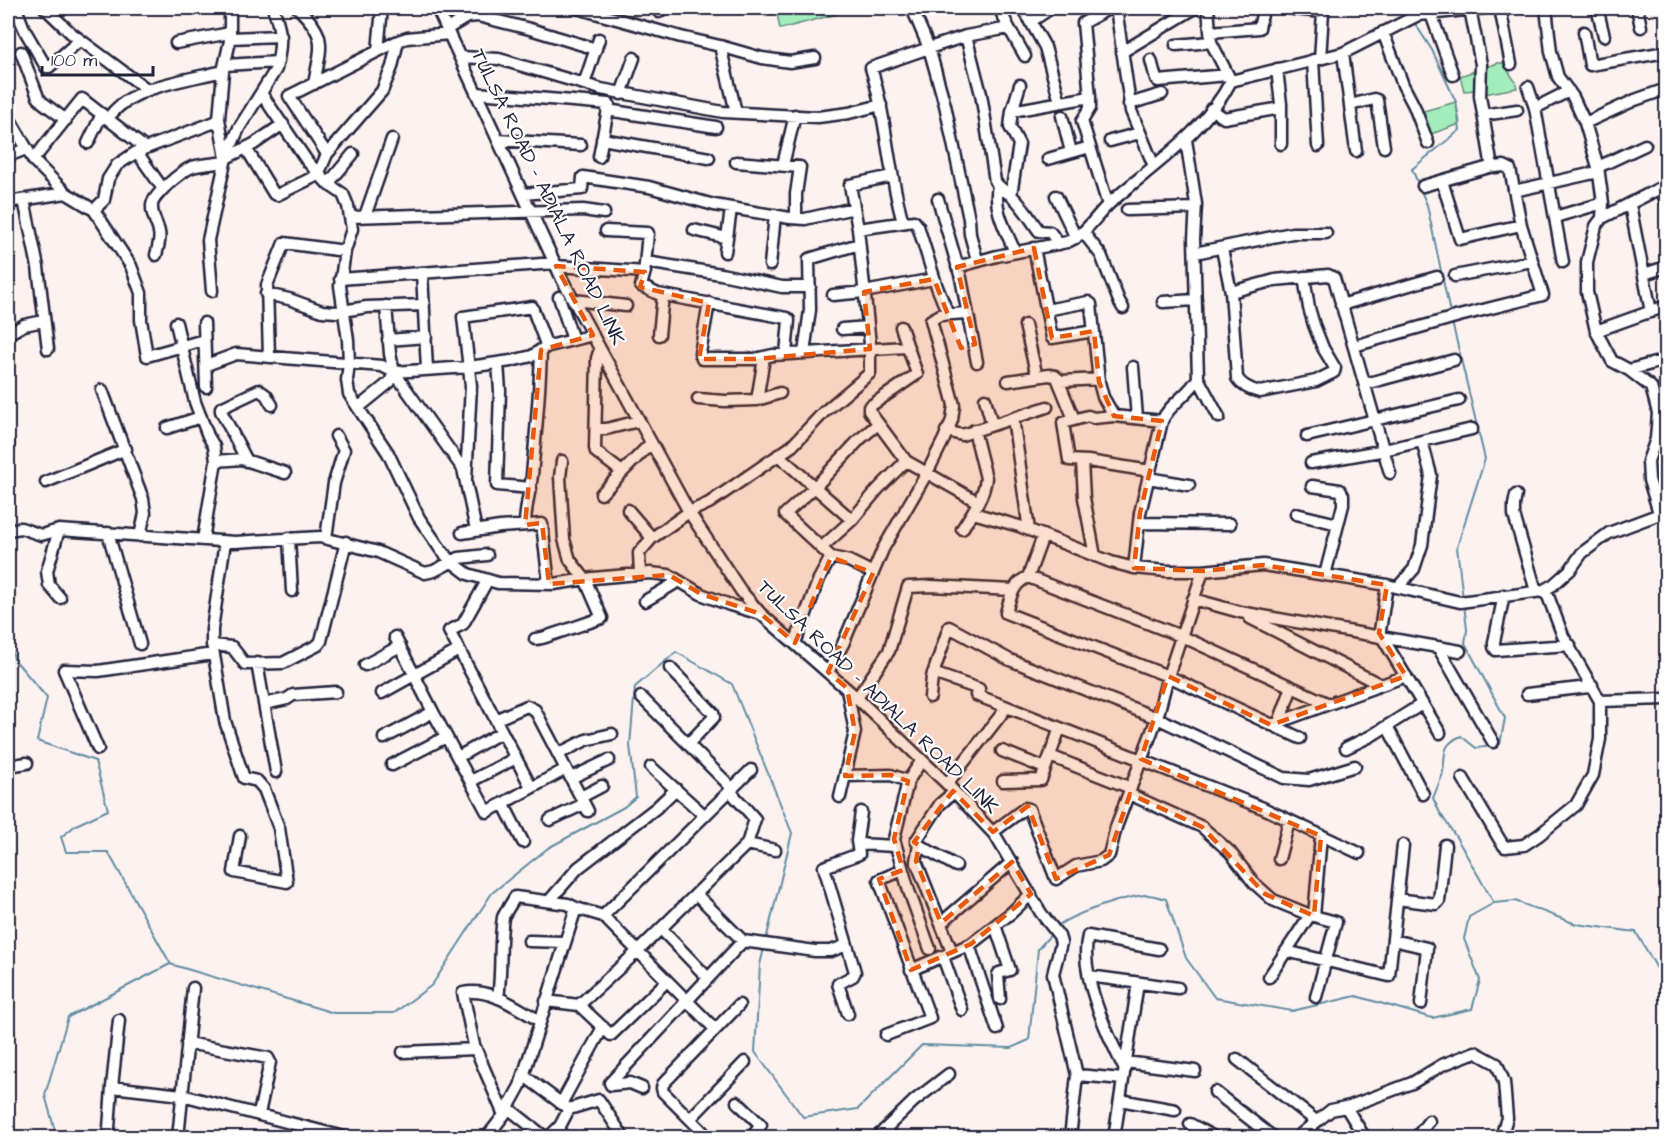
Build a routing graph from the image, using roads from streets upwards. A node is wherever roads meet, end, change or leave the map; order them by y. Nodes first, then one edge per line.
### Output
1 (16, 8) edge
2 (45, 8) edge
3 (230, 8) edge
4 (273, 8) edge
5 (298, 8) edge
6 (382, 8) edge
7 (437, 8) edge
8 (577, 8) edge
9 (912, 8) edge
10 (999, 8) edge
11 (1023, 8) edge
12 (1051, 8) edge
13 (1116, 8) edge
14 (1195, 8) edge
15 (1208, 8) edge
16 (1484, 8) edge
17 (1500, 8) edge
18 (1546, 8) edge
19 (1597, 8) edge
20 (1637, 8) edge
21 (1104, 9) edge
22 (1294, 9) edge
23 (1470, 9) junction
24 (1263, 10) dead end
25 (1433, 11) edge
26 (611, 12) edge
27 (1030, 22) junction
28 (1009, 27) junction
29 (1641, 27) dead end
30 (448, 31) junction
31 (1383, 32) junction
32 (1584, 32) dead end
33 (230, 35) junction
34 (281, 36) junction
35 (966, 36) junction
36 (1604, 36) dead end
37 (1210, 37) junction
38 (80, 40) junction
39 (398, 41) junction
40 (176, 43) dead end
41 (1176, 45) dead end
42 (720, 46) junction
43 (929, 48) junction
44 (378, 51) junction
45 (21, 52) dead end
46 (1122, 52) junction
47 (1666, 52) edge
48 (1343, 53) junction
49 (1025, 56) dead end
50 (460, 57) junction
51 (634, 58) dead end
52 (815, 58) dead end
53 (1316, 59) junction
54 (1150, 60) dead end
55 (278, 62) junction
56 (1511, 64) dead end
57 (224, 68) junction
58 (1277, 69) junction
59 (1453, 75) dead end
60 (1229, 78) junction
61 (314, 84) junction
62 (584, 84) junction
63 (1020, 85) dead end
64 (1528, 87) dead end
65 (1666, 89) edge
66 (148, 90) junction
67 (1569, 92) junction
68 (261, 93) junction
69 (477, 93) junction
70 (616, 93) junction
71 (1162, 94) dead end
72 (1090, 97) junction
73 (880, 99) junction
74 (1060, 102) junction
75 (1130, 104) junction
76 (1350, 105) junction
77 (608, 107) junction
78 (1281, 108) junction
79 (1535, 108) junction
80 (1211, 110) junction
81 (1517, 110) dead end
82 (1012, 111) junction
83 (736, 112) junction
84 (795, 115) junction
85 (1483, 115) junction
86 (1062, 116) dead end
87 (105, 117) junction
88 (219, 118) junction
89 (8, 119) edge
90 (66, 120) junction
91 (1586, 123) junction
92 (283, 124) junction
93 (716, 127) dead end
94 (1140, 133) junction
95 (392, 139) dead end
96 (602, 139) junction
97 (498, 140) junction
98 (1186, 140) junction
99 (1110, 141) dead end
100 (88, 143) dead end
101 (1428, 143) dead end
102 (1281, 144) dead end
103 (581, 145) dead end
104 (1645, 145) dead end
105 (1090, 147) junction
106 (1318, 147) dead end
107 (1384, 147) dead end
108 (246, 148) junction
109 (26, 149) junction
110 (141, 150) junction
111 (1356, 151) dead end
112 (1071, 152) junction
113 (327, 154) junction
114 (353, 154) dead end
115 (8, 156) edge
116 (599, 157) dead end
117 (709, 158) dead end
118 (1048, 159) dead end
119 (33, 160) junction
120 (225, 160) junction
121 (735, 162) dead end
122 (783, 165) junction
123 (1154, 166) junction
124 (1492, 166) junction
125 (1598, 169) junction
126 (318, 175) junction
127 (892, 176) junction
128 (1442, 181) junction
129 (328, 184) junction
130 (1548, 184) junction
131 (998, 186) junction
132 (1423, 186) dead end
133 (1664, 187) edge
134 (163, 189) junction
135 (1514, 191) junction
136 (66, 193) junction
137 (523, 194) junction
138 (1011, 195) junction
139 (1056, 196) dead end
140 (938, 199) dead end
141 (24, 200) junction
142 (1666, 201) edge
143 (8, 202) edge
144 (1603, 203) junction
145 (1108, 205) junction
146 (1630, 205) junction
147 (854, 208) junction
148 (1196, 208) junction
149 (731, 209) junction
150 (94, 210) junction
151 (1127, 210) dead end
152 (532, 213) junction
153 (604, 213) dead end
154 (775, 215) junction
155 (365, 216) junction
156 (351, 217) junction
157 (1555, 217) junction
158 (796, 218) junction
159 (1602, 218) junction
160 (903, 222) junction
161 (1521, 225) junction
162 (858, 229) junction
163 (694, 230) dead end
164 (606, 231) dead end
165 (1326, 233) dead end
166 (1080, 235) junction
167 (727, 238) junction
168 (859, 244) junction
169 (1059, 244) junction
170 (1034, 248) junction
171 (1222, 249) junction
172 (345, 251) junction
173 (725, 252) dead end
174 (1015, 252) junction
175 (1195, 253) junction
176 (156, 255) dead end
177 (977, 261) junction
178 (1532, 261) junction
179 (1563, 262) dead end
180 (556, 264) junction
181 (770, 265) dead end
182 (645, 267) junction
183 (957, 267) junction
184 (1666, 267) edge
185 (422, 273) junction
186 (1644, 274) junction
187 (1455, 276) dead end
188 (1304, 277) junction
189 (1437, 277) dead end
190 (340, 279) junction
191 (934, 279) junction
192 (810, 287) junction
193 (212, 291) dead end
194 (864, 292) junction
195 (1231, 292) junction
196 (266, 294) junction
197 (663, 295) junction
198 (833, 295) dead end
199 (559, 297) dead end
200 (574, 300) junction
201 (1196, 300) junction
202 (1163, 302) dead end
203 (709, 303) junction
204 (424, 304) junction
205 (1341, 305) junction
206 (386, 306) junction
207 (626, 306) dead end
208 (1666, 306) edge
209 (1123, 308) dead end
210 (343, 310) junction
211 (1046, 310) junction
212 (1651, 312) junction
213 (966, 313) junction
214 (948, 314) junction
215 (44, 321) junction
216 (176, 323) dead end
217 (204, 323) dead end
218 (1025, 325) dead end
219 (868, 327) junction
220 (901, 327) dead end
221 (842, 329) dead end
222 (1596, 331) junction
223 (1094, 332) junction
224 (8, 334) edge
225 (592, 335) junction
226 (659, 335) dead end
227 (426, 337) junction
228 (204, 340) junction
229 (388, 340) junction
230 (573, 340) junction
231 (181, 346) junction
232 (1354, 346) junction
233 (906, 347) junction
234 (48, 349) dead end
235 (544, 349) junction
236 (600, 349) junction
237 (870, 349) junction
238 (804, 353) junction
239 (786, 354) junction
240 (269, 357) junction
241 (764, 358) junction
242 (1454, 360) dead end
243 (1666, 360) edge
244 (977, 362) dead end
245 (350, 363) junction
246 (498, 363) junction
247 (209, 364) dead end
248 (469, 367) junction
249 (1133, 367) dead end
250 (427, 369) junction
251 (1629, 370) junction
252 (394, 372) junction
253 (1037, 377) junction
254 (1198, 378) junction
255 (1099, 379) junction
256 (1058, 380) junction
257 (1008, 381) dead end
258 (1365, 384) junction
259 (206, 387) dead end
260 (102, 390) dead end
261 (780, 393) dead end
262 (698, 399) dead end
263 (985, 399) dead end
264 (757, 400) junction
265 (1459, 400) dead end
266 (272, 405) dead end
267 (1047, 407) dead end
268 (358, 408) junction
269 (1114, 416) junction
270 (201, 417) junction
271 (1220, 417) dead end
272 (1013, 418) junction
273 (1137, 418) junction
274 (1074, 419) junction
275 (639, 420) junction
276 (1162, 421) junction
277 (1377, 421) junction
278 (1662, 421) edge
279 (878, 424) junction
280 (992, 424) junction
281 (167, 428) dead end
282 (596, 429) junction
283 (1472, 429) dead end
284 (974, 430) junction
285 (946, 431) junction
286 (336, 436) dead end
287 (1307, 436) dead end
288 (1422, 441) junction
289 (8, 442) edge
290 (651, 443) junction
291 (126, 449) junction
292 (8, 450) edge
293 (1384, 450) junction
294 (778, 455) junction
295 (216, 461) junction
296 (246, 461) junction
297 (906, 461) junction
298 (1082, 461) junction
299 (562, 462) dead end
300 (1311, 463) dead end
301 (622, 472) junction
302 (1390, 472) dead end
303 (927, 473) junction
304 (285, 474) dead end
305 (1149, 474) junction
306 (466, 478) junction
307 (46, 482) dead end
308 (1189, 485) dead end
309 (816, 486) junction
310 (1312, 486) dead end
311 (531, 488) junction
312 (601, 494) dead end
313 (1516, 495) dead end
314 (978, 502) junction
315 (628, 510) dead end
316 (688, 512) junction
317 (1663, 512) edge
318 (973, 513) junction
319 (1296, 514) dead end
320 (852, 520) junction
321 (1139, 523) junction
322 (1230, 524) dead end
323 (1338, 524) junction
324 (525, 525) junction
325 (9, 527) edge
326 (962, 529) dead end
327 (476, 530) junction
328 (1029, 530) junction
329 (59, 531) junction
330 (108, 533) junction
331 (462, 533) dead end
332 (140, 536) junction
333 (1043, 536) junction
334 (289, 538) junction
335 (326, 538) junction
336 (652, 538) junction
337 (203, 540) junction
338 (225, 542) junction
339 (346, 543) junction
340 (821, 548) junction
341 (487, 555) dead end
342 (1095, 556) junction
343 (831, 557) junction
344 (452, 562) junction
345 (1134, 568) junction
346 (1203, 571) junction
347 (873, 573) junction
348 (640, 574) junction
349 (1325, 575) junction
350 (1028, 577) junction
351 (585, 579) junction
352 (487, 581) junction
353 (679, 581) junction
354 (549, 584) junction
355 (1392, 586) junction
356 (1013, 590) junction
357 (292, 591) dead end
358 (1539, 591) junction
359 (1504, 595) junction
360 (60, 598) dead end
361 (1193, 598) junction
362 (645, 601) dead end
363 (1240, 612) junction
364 (761, 614) junction
365 (1181, 636) junction
366 (1381, 637) junction
367 (535, 639) dead end
368 (795, 643) junction
369 (140, 644) dead end
370 (1570, 645) junction
371 (1438, 647) junction
372 (213, 650) junction
373 (459, 650) junction
374 (1460, 651) dead end
375 (257, 663) junction
376 (365, 665) dead end
377 (670, 668) dead end
378 (828, 672) junction
379 (933, 673) junction
380 (414, 675) junction
381 (1168, 676) junction
382 (1406, 676) junction
383 (1381, 685) junction
384 (1592, 685) junction
385 (1292, 687) junction
386 (847, 688) junction
387 (336, 692) dead end
388 (381, 693) dead end
389 (1527, 694) dead end
390 (641, 697) dead end
391 (930, 697) dead end
392 (857, 698) junction
393 (1666, 699) edge
394 (1600, 701) junction
395 (264, 704) junction
396 (1329, 704) junction
397 (1422, 704) junction
398 (1007, 707) junction
399 (433, 712) junction
400 (1157, 718) junction
401 (497, 719) junction
402 (1275, 723) junction
403 (1388, 726) junction
404 (1060, 728) junction
405 (502, 732) junction
406 (1440, 733) dead end
407 (612, 734) dead end
408 (447, 737) junction
409 (384, 738) dead end
410 (1300, 738) dead end
411 (1493, 742) dead end
412 (688, 744) junction
413 (1346, 748) dead end
414 (98, 749) dead end
415 (1002, 751) dead end
416 (558, 754) junction
417 (1050, 756) junction
418 (458, 757) junction
419 (516, 758) junction
420 (1141, 759) junction
421 (609, 760) dead end
422 (922, 760) junction
423 (27, 763) dead end
424 (392, 765) dead end
425 (8, 766) edge
426 (1355, 766) dead end
427 (651, 767) dead end
428 (1045, 768) junction
429 (752, 770) dead end
430 (276, 772) dead end
431 (569, 773) junction
432 (845, 776) junction
433 (1464, 778) dead end
434 (471, 781) junction
435 (908, 781) junction
436 (1003, 781) dead end
437 (602, 786) dead end
438 (531, 787) junction
439 (950, 788) junction
440 (676, 789) junction
441 (731, 790) junction
442 (1130, 791) junction
443 (1423, 794) dead end
444 (840, 797) dead end
445 (503, 803) junction
446 (585, 804) junction
447 (861, 812) dead end
448 (705, 816) junction
449 (550, 820) dead end
450 (1289, 821) junction
451 (993, 832) junction
452 (240, 836) dead end
453 (1321, 836) junction
454 (523, 842) dead end
455 (747, 844) junction
456 (858, 844) junction
457 (1403, 845) dead end
458 (1445, 845) dead end
459 (895, 846) junction
460 (919, 846) junction
461 (775, 850) dead end
462 (1359, 853) dead end
463 (1279, 859) dead end
464 (1012, 862) junction
465 (956, 866) dead end
466 (903, 870) junction
467 (696, 894) junction
468 (1032, 894) junction
469 (1397, 898) junction
470 (549, 901) junction
471 (576, 908) junction
472 (1312, 915) junction
473 (603, 916) junction
474 (941, 923) junction
475 (995, 925) junction
476 (661, 929) junction
477 (1393, 940) junction
478 (529, 941) dead end
479 (745, 941) junction
480 (564, 942) junction
481 (847, 945) junction
482 (969, 945) junction
483 (930, 949) dead end
484 (1159, 949) dead end
485 (638, 951) junction
486 (1286, 951) junction
487 (948, 954) junction
488 (1326, 960) junction
489 (911, 970) junction
490 (1089, 976) junction
491 (1269, 977) dead end
492 (708, 978) junction
493 (667, 981) junction
494 (1138, 983) junction
495 (193, 988) dead end
496 (1178, 988) dead end
497 (1317, 996) dead end
498 (498, 998) junction
499 (1000, 999) dead end
500 (546, 1001) junction
501 (685, 1001) junction
502 (1421, 1004) dead end
503 (579, 1005) junction
504 (740, 1005) dead end
505 (962, 1010) dead end
506 (848, 1014) dead end
507 (118, 1020) dead end
508 (540, 1021) junction
509 (603, 1027) junction
510 (715, 1029) junction
511 (996, 1029) dead end
512 (886, 1035) dead end
513 (188, 1043) junction
514 (476, 1049) junction
515 (403, 1052) dead end
516 (1237, 1059) dead end
517 (745, 1062) dead end
518 (1125, 1070) junction
519 (1196, 1071) dead end
520 (950, 1074) dead end
521 (523, 1075) junction
522 (1077, 1075) junction
523 (112, 1087) junction
524 (642, 1088) dead end
525 (1215, 1092) dead end
526 (182, 1095) junction
527 (1120, 1100) junction
528 (737, 1102) dead end
529 (565, 1107) junction
530 (1346, 1107) junction
531 (1175, 1110) dead end
532 (506, 1112) junction
533 (259, 1114) junction
534 (690, 1119) junction
535 (1316, 1121) junction
536 (1429, 1121) dead end
537 (1190, 1124) dead end
538 (109, 1128) dead end
539 (1309, 1133) edge
540 (880, 1134) edge
541 (178, 1137) edge
542 (348, 1137) edge
543 (486, 1137) edge
544 (547, 1137) edge
545 (624, 1137) edge
546 (709, 1137) edge
547 (751, 1137) edge
548 (895, 1137) edge
549 (1070, 1137) edge
550 (1114, 1137) edge
551 (1216, 1137) edge
552 (1274, 1137) edge
553 (1296, 1137) edge
554 (1365, 1137) edge
555 (1416, 1137) edge
556 (1501, 1137) edge

1 - 38 street
2 - 38 street
3 - 33 street
4 - 34 street
5 - 61 street
6 - 44 street
7 - 30 street, TULSA ROAD - ADIALA ROAD LINK
8 - 26 street
9 - 43 street
10 - 28 street
11 - 27 street
12 - 27 street
13 - 46 street
14 - 46 street
15 - 37 street
16 - 23 street
17 - 56 street
18 - 67 street
19 - 36 street
20 - 29 street
21 - 72 street
22 - 53 street
23 - 25 street
23 - 85 street
24 - 37 street
25 - 31 street
25 - 59 street
26 - 42 street
27 - 74 street
28 - 35 street
28 - 49 street
30 - 39 street
30 - 50 street, TULSA ROAD - ADIALA ROAD LINK
30 - 62 street
31 - 48 street
31 - 101 street
32 - 47 street
33 - 34 street
33 - 40 street
33 - 57 street
34 - 55 street
35 - 43 street
35 - 131 street
37 - 41 street
37 - 60 street
38 - 66 street
39 - 44 street
39 - 113 street
42 - 52 street
42 - 83 street
43 - 73 street
43 - 177 street
44 - 61 street
45 - 90 street
46 - 75 street
48 - 53 street
48 - 76 street
50 - 62 street
50 - 69 street, TULSA ROAD - ADIALA ROAD LINK
51 - 70 street
53 - 58 street
53 - 106 street
54 - 60 street
55 - 57 street
55 - 68 street
57 - 66 street
57 - 88 street
58 - 60 street
58 - 78 street
60 - 80 street
61 - 113 street
62 - 70 street
63 - 82 street
64 - 79 street
65 - 91 street
66 - 87 street
67 - 79 street
67 - 91 street
68 - 92 street
68 - 120 street
69 - 77 street
69 - 97 street, TULSA ROAD - ADIALA ROAD LINK
70 - 77 street
70 - 83 street
71 - 75 street
72 - 74 street
72 - 105 street
73 - 84 street
73 - 127 street
74 - 82 street
75 - 94 street
76 - 107 street
76 - 111 street
77 - 93 street
77 - 96 street
78 - 80 street
78 - 102 street
79 - 130 street
80 - 98 street
81 - 85 street
82 - 138 street
83 - 84 street
84 - 122 street
85 - 124 street
86 - 112 street
87 - 90 street
87 - 100 street
87 - 110 street
88 - 110 street
88 - 120 street
89 - 109 street
90 - 119 street
91 - 125 street
92 - 108 street
92 - 126 street
94 - 99 street
94 - 123 street
95 - 155 street
96 - 116 street
96 - 117 street
97 - 103 street
97 - 137 street, TULSA ROAD - ADIALA ROAD LINK
98 - 123 street
98 - 148 street
104 - 125 street
105 - 112 street
105 - 145 street
108 - 120 street
108 - 126 street
109 - 115 street
109 - 119 street
110 - 134 street
110 - 150 street
112 - 118 street
113 - 126 street
114 - 129 street
119 - 136 street
120 - 134 street
120 - 193 street
121 - 122 street
122 - 158 street
123 - 145 street
124 - 128 street
124 - 135 street
125 - 130 street
125 - 144 street
126 - 129 street
127 - 147 street
127 - 160 street
128 - 132 street
128 - 161 street
129 - 156 street
130 - 135 street
130 - 157 street
131 - 138 street
131 - 174 street
133 - 142 street
133 - 146 street
134 - 176 street
135 - 161 street
136 - 141 street
136 - 150 street
137 - 149 street
137 - 152 street, TULSA ROAD - ADIALA ROAD LINK
138 - 169 street
139 - 166 street
140 - 183 street
141 - 143 street
141 - 215 street
144 - 157 street
144 - 159 street
145 - 166 street
146 - 159 street
146 - 186 street
147 - 158 street
147 - 162 street
148 - 151 street
148 - 175 street
149 - 154 street
149 - 167 street
150 - 231 street
152 - 153 street
152 - 155 street
152 - 180 street, TULSA ROAD - ADIALA ROAD LINK
154 - 158 street
154 - 181 street
155 - 156 street
156 - 172 street
157 - 179 street
159 - 222 street
160 - 162 street
160 - 191 street
161 - 178 street
162 - 168 street
163 - 167 street
164 - 182 street
165 - 171 street
166 - 169 street
166 - 209 street
167 - 173 street
168 - 192 street
168 - 194 street
169 - 170 street
170 - 174 street
170 - 211 street
171 - 175 street
171 - 195 street
172 - 190 street
172 - 196 street
174 - 177 street
175 - 201 street
177 - 183 street
178 - 187 street
178 - 232 street
180 - 182 street
180 - 185 street
180 - 200 street, TULSA ROAD - ADIALA ROAD LINK
182 - 192 street
182 - 197 street
183 - 213 street
184 - 186 street
185 - 190 street
185 - 204 street
186 - 212 street
188 - 195 street
188 - 195 street
188 - 205 street
189 - 205 street
190 - 210 street
191 - 194 street
191 - 214 street
192 - 238 street
194 - 198 street
194 - 219 street
196 - 210 street
196 - 240 street
197 - 203 street
197 - 226 street
199 - 230 street
200 - 207 street
200 - 225 street, TULSA ROAD - ADIALA ROAD LINK
201 - 202 street
201 - 254 street
203 - 239 street
203 - 241 street
204 - 206 street
204 - 227 street
205 - 232 street
206 - 210 street
206 - 229 street
208 - 212 street
210 - 245 street
211 - 223 street
211 - 223 street
212 - 222 street
213 - 214 street
213 - 244 street
214 - 285 street
215 - 224 street
215 - 234 street
216 - 231 street
217 - 228 street
218 - 253 street
219 - 221 street
219 - 237 street
220 - 233 street
222 - 251 street
223 - 255 street
225 - 230 street
225 - 236 street, TULSA ROAD - ADIALA ROAD LINK
227 - 229 street
227 - 250 street
228 - 231 street
228 - 259 street
229 - 252 street
230 - 235 street
231 - 270 street
232 - 258 street
233 - 237 street
233 - 279 street
235 - 246 street
235 - 248 street
235 - 311 street
236 - 275 street, TULSA ROAD - ADIALA ROAD LINK
236 - 282 street
237 - 238 street
237 - 294 street
238 - 239 street
239 - 241 street
240 - 245 street
240 - 247 street
241 - 264 street
242 - 258 street
243 - 251 street
245 - 252 street
245 - 268 street
246 - 248 street
246 - 311 street
248 - 250 street
248 - 306 street
249 - 273 street
250 - 252 street
251 - 278 street
252 - 268 street
252 - 306 street
253 - 256 street
253 - 257 street
254 - 271 street
254 - 276 street
255 - 256 street
255 - 269 street
256 - 274 street
258 - 277 street
260 - 291 street
261 - 264 street
262 - 264 street
263 - 280 street
265 - 277 street
266 - 296 street
267 - 272 street
268 - 344 street
269 - 273 street
269 - 274 street
270 - 281 street
270 - 295 street
272 - 280 street
272 - 328 street
273 - 276 street
274 - 298 street
275 - 282 street
275 - 290 street, TULSA ROAD - ADIALA ROAD LINK
276 - 305 street
277 - 287 street
277 - 293 street
278 - 317 street
279 - 297 street
279 - 309 street
280 - 284 street
282 - 301 street
283 - 288 street
284 - 285 street
284 - 314 street
285 - 303 street
286 - 335 street
288 - 293 street
288 - 355 street
289 - 292 street
290 - 301 street
290 - 316 street, TULSA ROAD - ADIALA ROAD LINK
291 - 307 street
291 - 332 street
293 - 300 street
293 - 302 street
294 - 309 street
294 - 316 street
295 - 296 street
295 - 337 street
296 - 304 street
297 - 303 street
297 - 320 street
298 - 305 street
298 - 342 street
299 - 351 street
301 - 312 street
303 - 314 street
303 - 347 street
305 - 308 street
305 - 321 street
306 - 327 street
309 - 320 street
309 - 340 street
310 - 323 street
311 - 324 street
313 - 358 street
314 - 318 street
315 - 336 street
316 - 336 street
316 - 364 street, TULSA ROAD - ADIALA ROAD LINK
317 - 358 street
318 - 326 street
318 - 328 street
319 - 323 street
320 - 340 street
321 - 322 street
321 - 345 street
323 - 349 street
324 - 327 street
324 - 354 street
325 - 329 street
327 - 331 street
328 - 333 street
329 - 330 street
329 - 360 street
330 - 332 street
330 - 369 street
332 - 337 street
333 - 342 street
333 - 350 street
334 - 335 street
334 - 338 street
334 - 357 street
335 - 339 street
336 - 348 street
337 - 338 street
338 - 372 street
339 - 344 street
339 - 375 street
340 - 343 street
341 - 344 street
342 - 345 street
343 - 347 street
343 - 368 street
344 - 352 street
345 - 346 street
346 - 349 street
346 - 361 street
347 - 378 street
348 - 351 street
348 - 353 street
349 - 355 street
350 - 356 street
350 - 365 street
351 - 354 street
351 - 367 street
352 - 354 street
352 - 373 street
353 - 362 street
353 - 364 street
355 - 359 street
355 - 366 street
356 - 381 street
356 - 392 street
358 - 359 street
358 - 370 street
359 - 370 street
361 - 363 street
361 - 365 street
363 - 366 street
363 - 383 street
364 - 368 street, TULSA ROAD - ADIALA ROAD LINK
365 - 381 street
365 - 385 street
366 - 371 street
366 - 382 street
368 - 378 street, TULSA ROAD - ADIALA ROAD LINK
370 - 384 street
371 - 374 street
371 - 411 street
372 - 375 street
372 - 414 street
372 - 452 street
373 - 380 street
373 - 401 street
375 - 395 street
376 - 380 street
377 - 412 street
378 - 386 street, TULSA ROAD - ADIALA ROAD LINK
379 - 391 street
379 - 398 street
379 - 400 street
380 - 388 street
380 - 399 street
381 - 400 street
381 - 402 street
382 - 383 street
382 - 397 street
383 - 396 street
384 - 389 street
384 - 394 street
385 - 396 street
385 - 402 street
386 - 392 street, TULSA ROAD - ADIALA ROAD LINK
386 - 432 street
387 - 395 street
390 - 412 street
392 - 422 street, TULSA ROAD - ADIALA ROAD LINK
393 - 394 street
394 - 433 street
395 - 430 street
396 - 402 street
397 - 403 street
397 - 406 street
398 - 404 street
398 - 439 street
399 - 408 street
399 - 409 street
400 - 420 street
400 - 426 street
401 - 405 street
401 - 416 street
402 - 410 street
403 - 413 street
403 - 443 street
404 - 417 street
404 - 420 street
405 - 418 street
405 - 419 street
407 - 416 street
408 - 418 street
408 - 424 street
412 - 441 street
415 - 428 street
416 - 431 street
417 - 428 street
417 - 442 street
418 - 434 street
419 - 434 street
419 - 438 street
420 - 442 street
420 - 450 street
421 - 431 street
422 - 435 street
422 - 439 street, TULSA ROAD - ADIALA ROAD LINK
423 - 425 street
427 - 440 street
428 - 436 street
429 - 441 street
431 - 438 street
431 - 446 street
432 - 435 street
432 - 444 street
434 - 445 street
435 - 459 street
437 - 446 street
438 - 445 street
439 - 451 street, TULSA ROAD - ADIALA ROAD LINK
439 - 460 street
440 - 448 street
440 - 470 street
441 - 448 street
441 - 455 street
442 - 451 street
442 - 472 street
445 - 454 street
446 - 449 street
447 - 456 street
448 - 473 street
450 - 453 street
450 - 463 street
451 - 464 street, TULSA ROAD - ADIALA ROAD LINK
453 - 462 street
453 - 472 street
455 - 461 street
455 - 467 street
456 - 459 street
456 - 481 street
457 - 469 street
458 - 469 street
459 - 466 street
460 - 465 street
460 - 474 street
464 - 468 street, TULSA ROAD - ADIALA ROAD LINK
464 - 474 street
466 - 483 street
466 - 489 street
467 - 476 street
467 - 479 street
468 - 475 street
468 - 522 street, TULSA ROAD - ADIALA ROAD LINK
469 - 477 street
470 - 471 street
470 - 498 street
471 - 473 street
471 - 480 street
472 - 486 street
472 - 488 street
473 - 485 street
474 - 487 street
475 - 482 street
475 - 499 street
476 - 485 street
476 - 492 street
477 - 488 street
477 - 502 street
478 - 480 street
479 - 481 street
479 - 492 street
480 - 500 street
481 - 506 street
482 - 487 street
482 - 511 street
484 - 490 street
485 - 493 street
485 - 503 street
486 - 488 street
486 - 491 street
487 - 489 street
487 - 505 street
488 - 497 street
489 - 512 street
490 - 494 street
490 - 518 street
492 - 501 street
493 - 501 street
493 - 509 street
494 - 496 street
494 - 518 street
495 - 513 street
498 - 508 street
498 - 514 street
500 - 503 street
500 - 508 street
501 - 510 street
501 - 524 street
503 - 509 street
504 - 510 street
507 - 523 street
508 - 521 street
509 - 529 street
510 - 534 street
513 - 526 street
513 - 533 street
514 - 515 street
514 - 532 street
516 - 535 street
517 - 534 street
518 - 519 street
518 - 522 street
518 - 527 street
520 - 540 street
521 - 529 street
521 - 532 street
522 - 549 street, TULSA ROAD - ADIALA ROAD LINK
523 - 526 street
523 - 538 street
525 - 552 street
526 - 533 street
526 - 541 street
527 - 531 street
527 - 550 street
528 - 547 street
529 - 544 street
529 - 545 street
530 - 535 street
530 - 554 street
530 - 556 street
532 - 543 street
532 - 544 street
533 - 542 street
534 - 546 street
535 - 539 street
536 - 555 street
537 - 551 street
539 - 553 street
540 - 548 street

